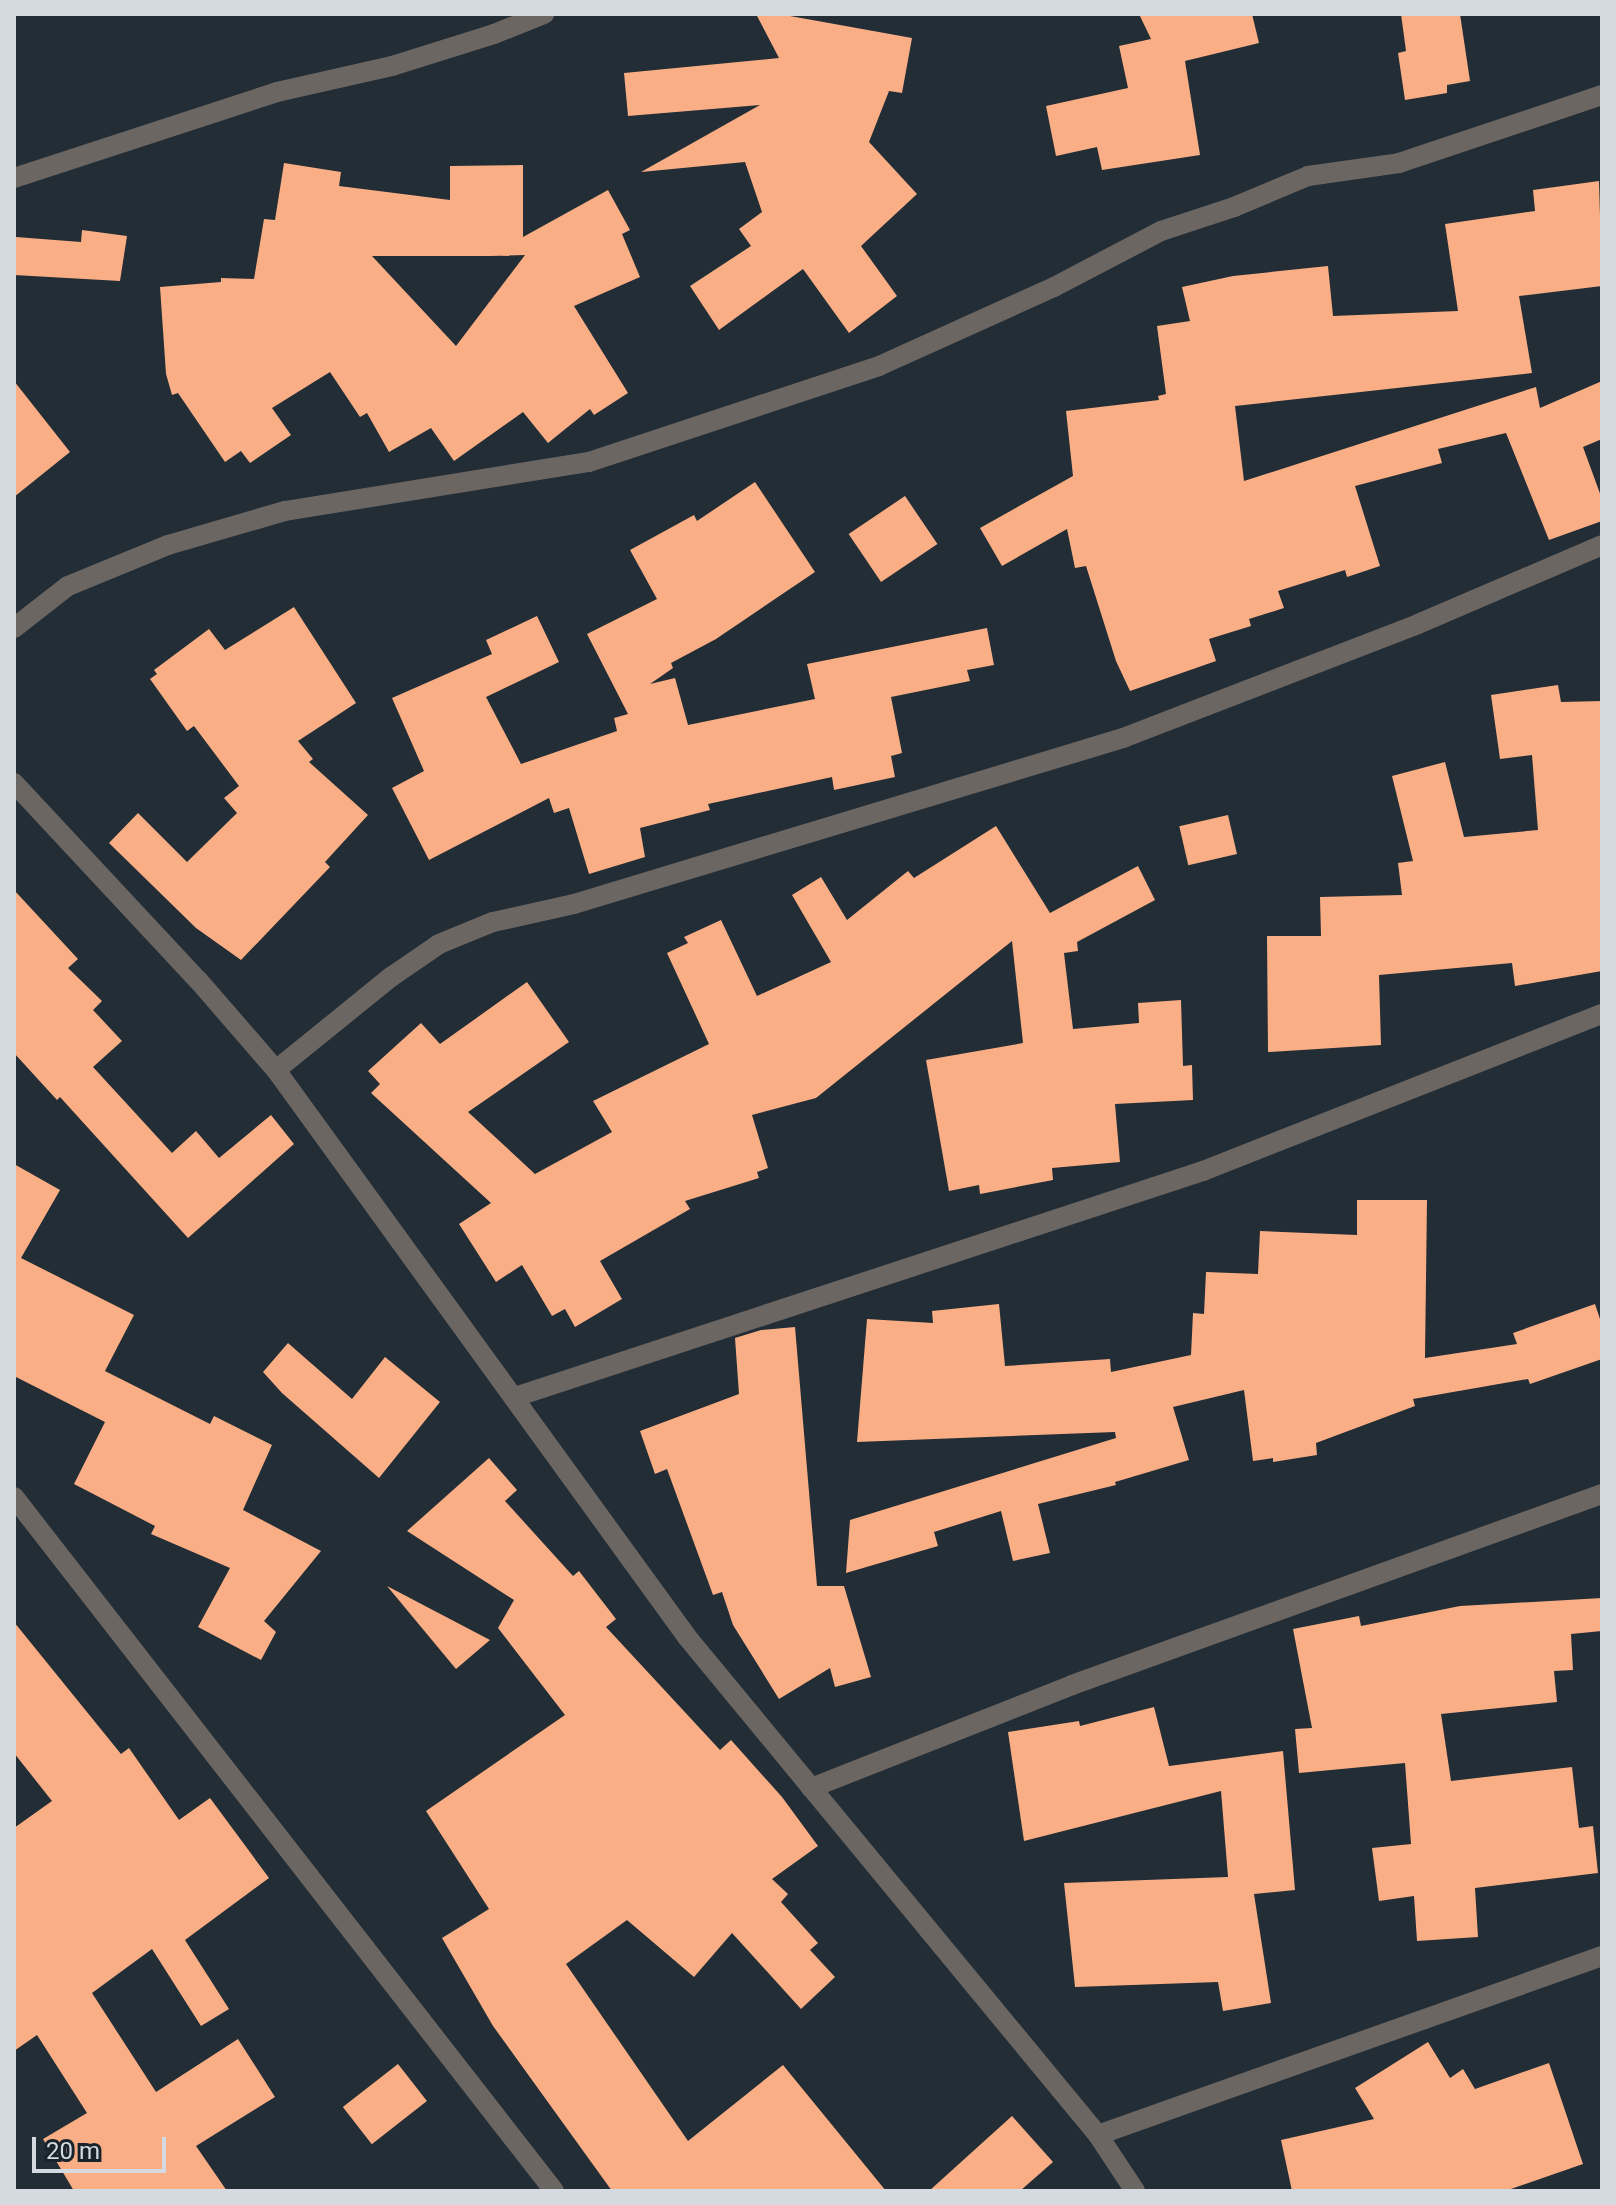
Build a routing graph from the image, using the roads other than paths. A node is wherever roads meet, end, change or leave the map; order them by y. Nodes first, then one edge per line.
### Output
1 (544, 14) edge
2 (1602, 95) edge
3 (14, 178) edge
4 (1602, 545) edge
5 (14, 628) edge
6 (14, 783) edge
7 (1602, 1014) edge
8 (276, 1070) junction
9 (515, 1397) junction
10 (1602, 1494) edge
11 (14, 1497) edge
12 (811, 1788) junction
13 (1602, 1956) edge
14 (1098, 2135) junction
15 (554, 2191) edge
16 (1135, 2191) edge

1 - 3 street
2 - 5 street
4 - 8 street
6 - 8 street
7 - 9 street
8 - 9 street
9 - 12 street
10 - 12 street
11 - 15 street
12 - 14 street
13 - 14 street
14 - 16 street

